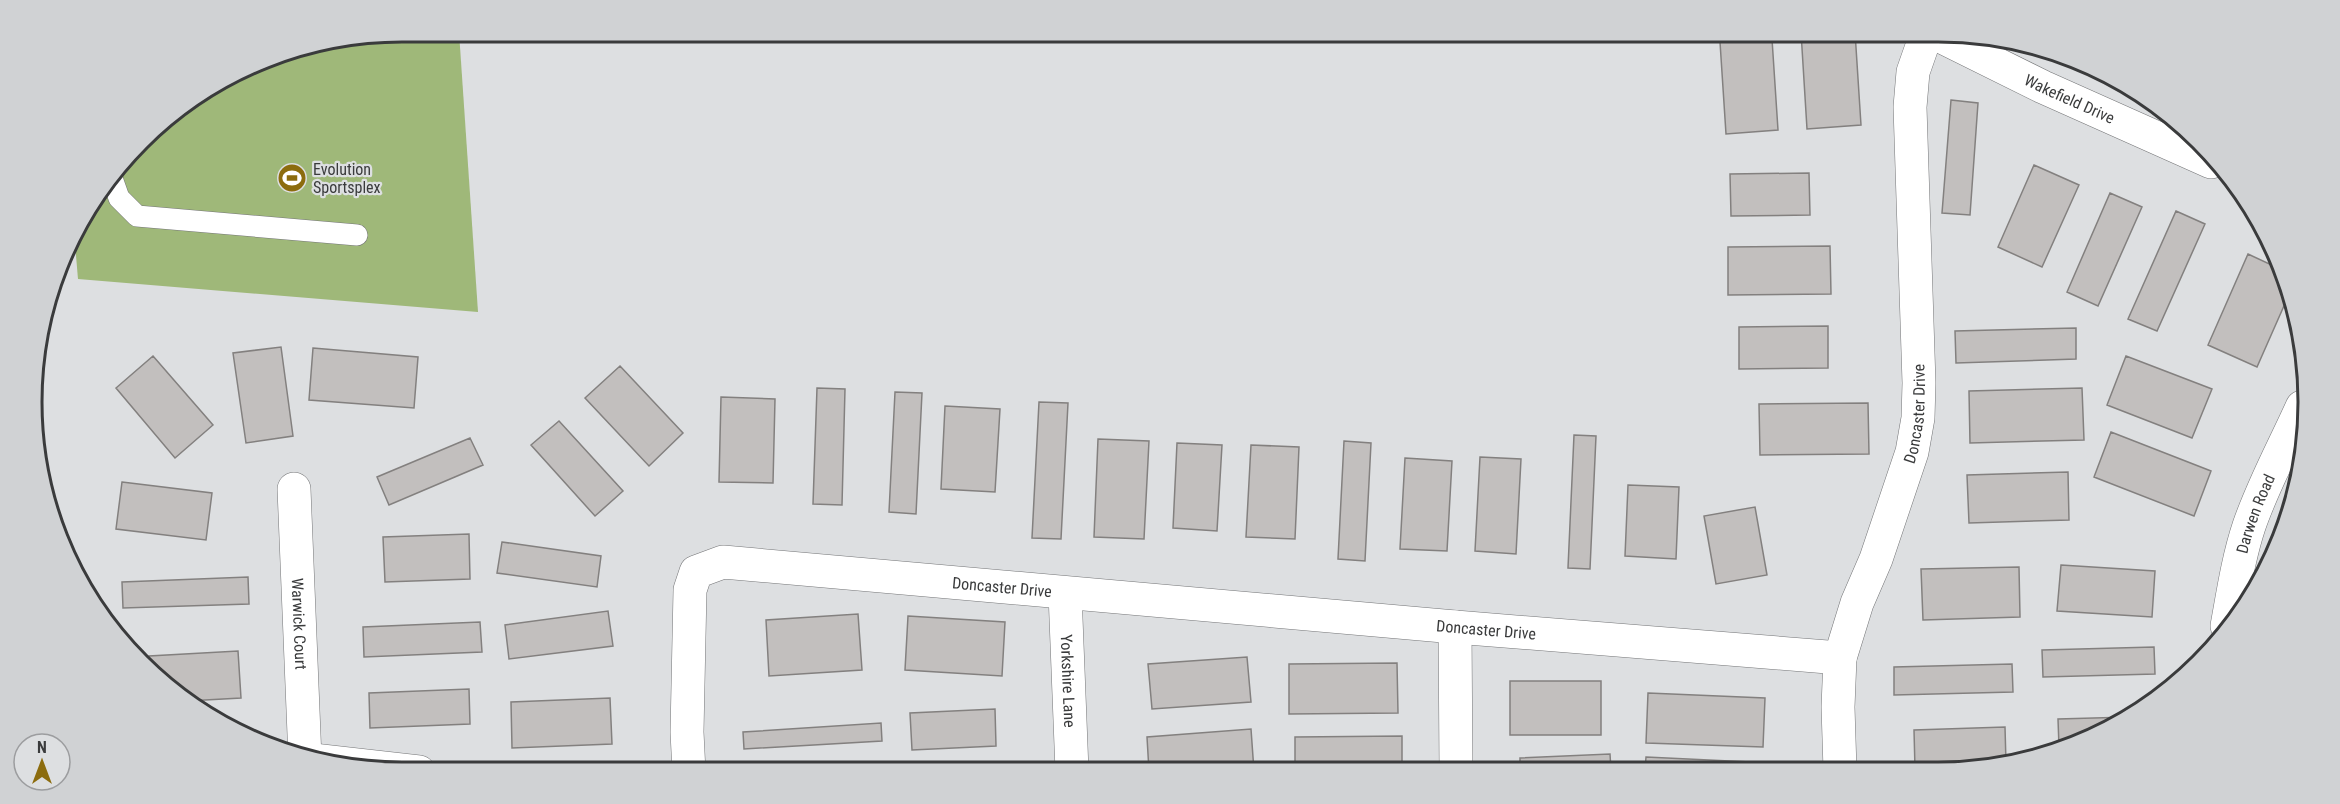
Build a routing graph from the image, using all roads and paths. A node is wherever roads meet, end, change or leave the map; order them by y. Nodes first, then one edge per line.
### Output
1 (1924, 42) edge
2 (1953, 43) edge
3 (2203, 159) edge
4 (114, 185) edge
5 (357, 235) dead end
6 (2297, 417) edge
7 (294, 489) dead end
8 (1065, 593) junction
9 (2229, 614) edge
10 (1455, 627) junction
11 (1840, 658) junction
12 (305, 749) edge
13 (688, 762) edge
14 (1072, 762) edge
15 (1456, 762) edge
16 (1840, 762) edge

1 - 11 street, Doncaster Drive
2 - 3 street, Wakefield Drive
4 - 5 lane
6 - 9 street, Darwen Road
7 - 12 street, Warwick Court
8 - 10 street, Doncaster Drive
8 - 13 street, Doncaster Drive
8 - 14 street, Yorkshire Lane
10 - 11 street, Doncaster Drive
10 - 15 street
11 - 16 street

